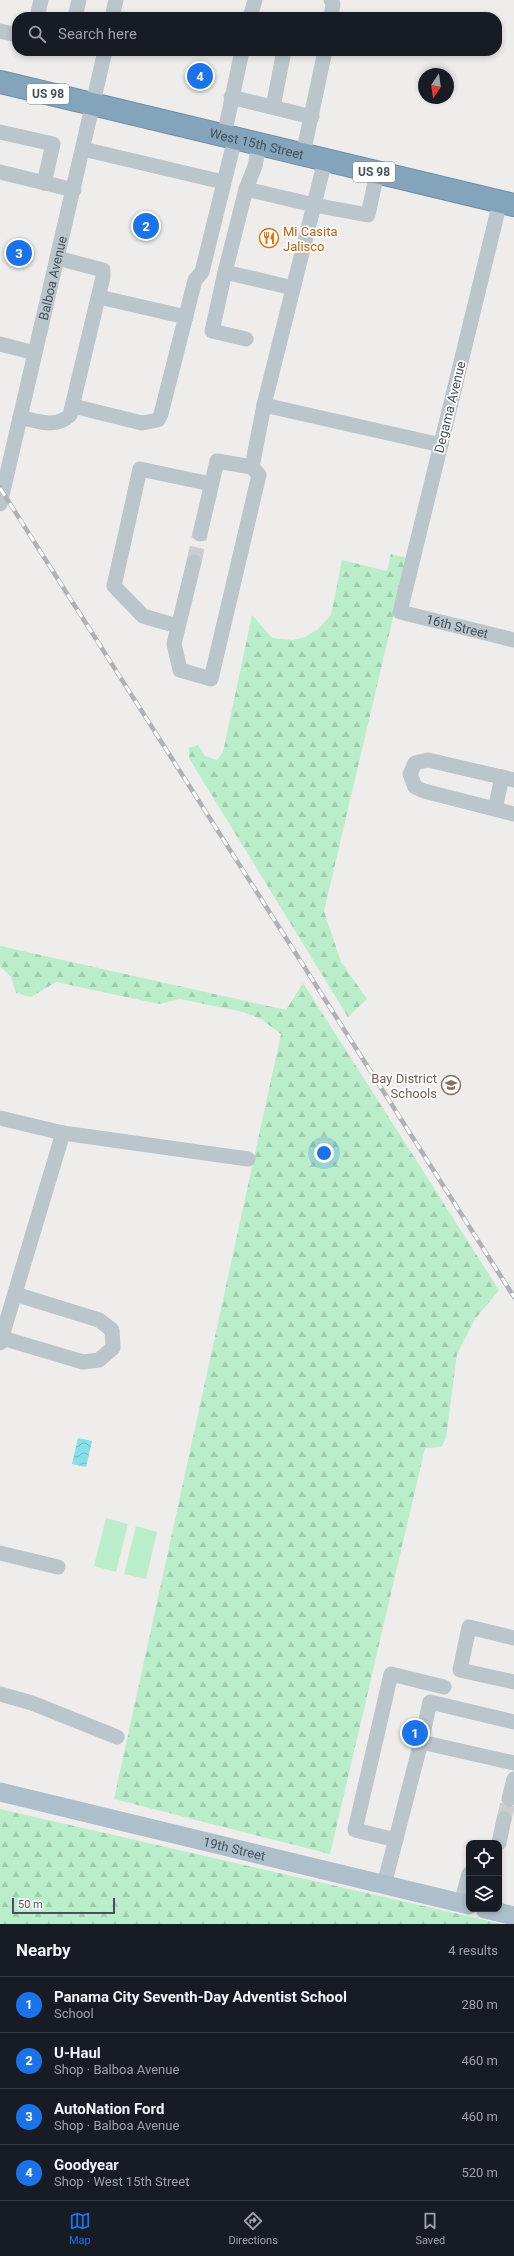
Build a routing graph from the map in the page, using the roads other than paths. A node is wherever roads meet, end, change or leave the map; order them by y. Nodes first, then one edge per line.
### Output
1 (41, 0) edge
2 (79, 0) edge
3 (116, 0) edge
4 (255, 0) edge
5 (331, 0) edge
6 (38, 12) edge
7 (76, 12) edge
8 (113, 12) edge
9 (251, 12) edge
10 (332, 12) edge
11 (0, 31) edge
12 (12, 34) edge
13 (104, 56) edge
14 (241, 56) edge
15 (246, 56) edge
16 (283, 56) edge
17 (324, 56) edge
18 (237, 73) junction
19 (0, 82) edge
20 (232, 97) junction
21 (94, 104) junction
22 (273, 107) junction
23 (312, 117) junction
24 (0, 132) edge
25 (230, 137) junction
26 (259, 144) junction
27 (83, 149) junction
28 (303, 154) junction
29 (325, 160) junction
30 (0, 172) edge
31 (377, 172) junction
32 (223, 182) junction
33 (44, 183) junction
34 (246, 189) junction
35 (74, 190) junction
36 (510, 201) edge
37 (314, 205) junction
38 (57, 258) junction
39 (225, 272) junction
40 (293, 288) junction
41 (99, 297) junction
42 (186, 317) junction
43 (246, 339) dead end
44 (0, 344) edge
45 (35, 353) junction
46 (264, 405) junction
47 (73, 406) junction
48 (20, 417) junction
49 (441, 445) junction
50 (252, 467) junction
51 (211, 484) junction
52 (0, 504) edge
53 (200, 534) tunnel mouth
54 (194, 562) tunnel mouth
55 (400, 612) joint
56 (177, 626) junction
57 (514, 640) edge
58 (508, 779) edge
59 (495, 809) junction
60 (514, 814) edge
61 (0, 1118) edge
62 (63, 1133) junction
63 (248, 1159) dead end
64 (15, 1294) junction
65 (1, 1341) edge
66 (0, 1553) edge
67 (58, 1567) dead end
68 (514, 1638) edge
69 (460, 1670) junction
70 (514, 1682) edge
71 (444, 1687) junction
72 (0, 1694) edge
73 (430, 1702) junction
74 (514, 1722) edge
75 (117, 1737) dead end
76 (420, 1742) junction
77 (514, 1763) edge
78 (514, 1779) edge
79 (0, 1792) edge
80 (509, 1799) tunnel mouth
81 (504, 1819) tunnel mouth
82 (396, 1840) junction
83 (500, 1840) edge
84 (469, 1876) edge
85 (384, 1885) junction
86 (465, 1904) edge
87 (497, 1912) edge
88 (514, 1916) edge

1 - 6 street
2 - 7 street
3 - 8 street
4 - 9 street
5 - 10 street
11 - 12 street
13 - 21 street, Balboa Avenue
14 - 18 street
15 - 18 street
16 - 22 street
17 - 23 street
18 - 20 street
19 - 21 highway, West 15th Street / US 98
20 - 22 street
20 - 25 street
21 - 25 highway, West 15th Street / US 98
21 - 27 street, Balboa Avenue
22 - 23 street
23 - 28 street
24 - 33 street
25 - 26 highway, West 15th Street / US 98
25 - 32 street
26 - 28 highway, West 15th Street / US 98
26 - 34 street
27 - 32 street
27 - 35 street, Balboa Avenue
28 - 29 highway, West 15th Street / US 98
29 - 31 highway, West 15th Street / US 98
29 - 37 street
30 - 33 street
31 - 36 highway, West 15th Street / US 98
31 - 37 street
32 - 42 street
33 - 35 street
34 - 37 street
34 - 39 street
35 - 38 street, Balboa Avenue
36 - 49 street, Degama Avenue
37 - 40 street
38 - 41 street
38 - 45 street, Balboa Avenue
39 - 40 street
39 - 43 street
40 - 46 street
41 - 42 street
41 - 47 street
42 - 47 street
44 - 45 street
45 - 48 street, Balboa Avenue
46 - 49 street
46 - 50 street
47 - 48 street
48 - 52 street, Balboa Avenue
49 - 55 street, Degama Avenue
50 - 51 street
50 - 56 street
51 - 53 street
51 - 56 street
54 - 56 street
55 - 57 street, 16th Street
58 - 59 street
58 - 59 street
59 - 60 street
61 - 62 street
62 - 63 street
62 - 64 street
64 - 65 street
64 - 65 street
66 - 67 street
68 - 69 street
69 - 70 street
69 - 71 street
71 - 73 street
71 - 82 street
72 - 75 street
73 - 74 street
73 - 76 street
76 - 77 street
76 - 82 street
78 - 80 street
79 - 85 main road, 19th Street
81 - 83 street
82 - 85 street
84 - 86 street
85 - 86 main road, 19th Street
87 - 88 main road

